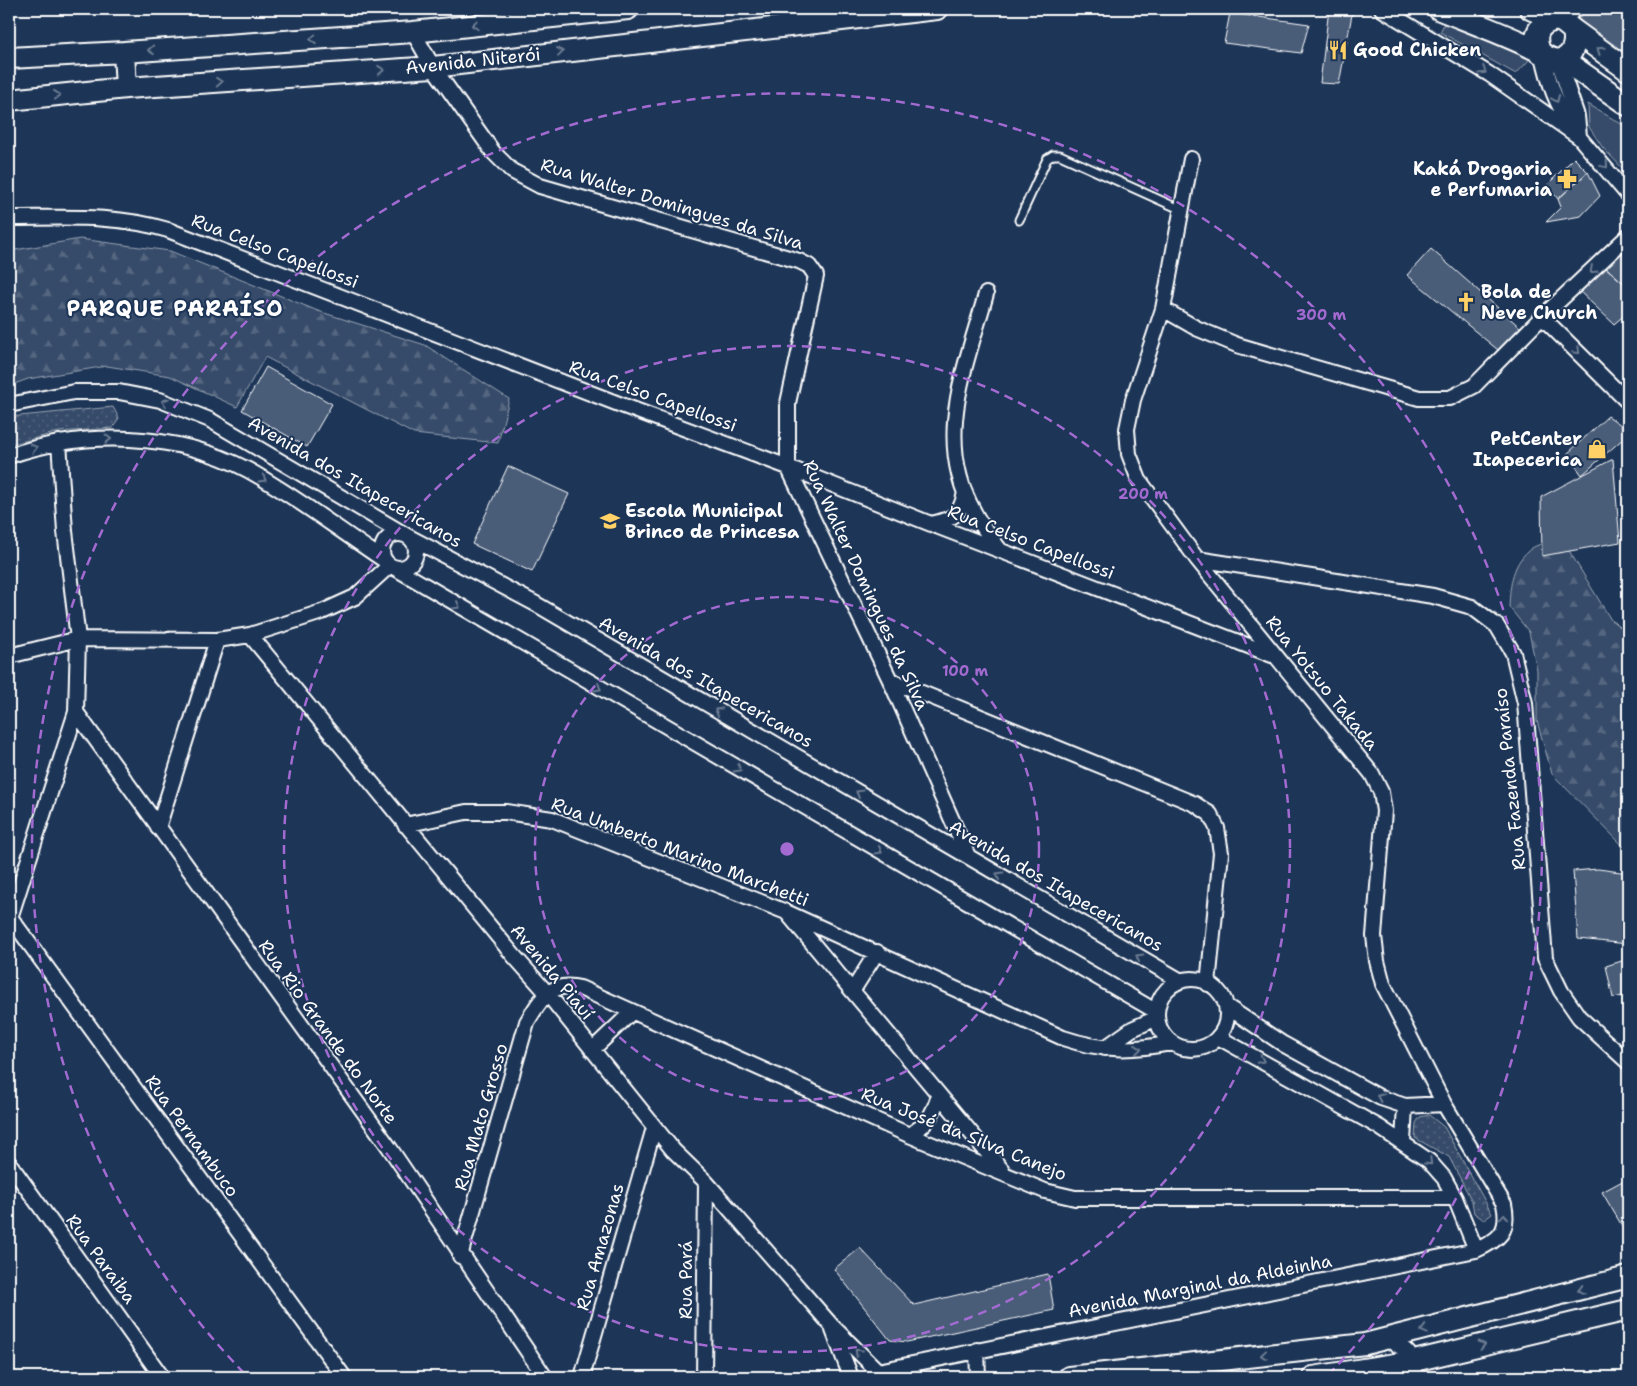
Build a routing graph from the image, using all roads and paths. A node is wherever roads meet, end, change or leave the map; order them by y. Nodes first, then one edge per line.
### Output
1 (628, 9) edge
2 (937, 9) edge
3 (1382, 9) edge
4 (1439, 9) edge
5 (1531, 9) edge
6 (1566, 20) edge
7 (413, 32) junction
8 (124, 52) junction
9 (1550, 56) junction
10 (9, 58) edge
11 (433, 67) junction
12 (1628, 70) edge
13 (126, 88) junction
14 (9, 100) edge
15 (1628, 105) edge
16 (1579, 137) junction
17 (1191, 159) dead end
18 (1628, 195) edge
19 (1182, 210) junction
20 (9, 218) edge
21 (1019, 220) dead end
22 (1628, 236) edge
23 (986, 294) dead end
24 (1163, 309) junction
25 (1542, 317) junction
26 (1628, 402) edge
27 (9, 405) edge
28 (59, 442) junction
29 (9, 456) edge
30 (788, 467) junction
31 (965, 492) junction
32 (930, 524) junction
33 (409, 537) junction
34 (1000, 551) junction
35 (1197, 559) junction
36 (389, 565) junction
37 (250, 635) junction
38 (78, 639) junction
39 (217, 640) junction
40 (9, 656) edge
41 (1274, 656) junction
42 (890, 680) junction
43 (76, 712) junction
44 (405, 825) junction
45 (158, 828) junction
46 (968, 856) junction
47 (786, 912) junction
48 (9, 919) edge
49 (877, 952) junction
50 (1182, 981) junction
51 (1208, 984) junction
52 (853, 990) junction
53 (547, 993) junction
54 (1226, 1006) junction
55 (632, 1012) junction
56 (1157, 1015) junction
57 (1218, 1037) junction
58 (1171, 1042) junction
59 (1105, 1048) junction
60 (592, 1050) junction
61 (1628, 1062) edge
62 (939, 1095) junction
63 (1444, 1104) junction
64 (1405, 1106) junction
65 (654, 1128) junction
66 (909, 1136) junction
67 (1403, 1142) junction
68 (9, 1163) edge
69 (1004, 1172) junction
70 (706, 1182) junction
71 (1455, 1198) junction
72 (1476, 1250) junction
73 (460, 1256) junction
74 (1628, 1277) edge
75 (1628, 1310) edge
76 (832, 1326) junction
77 (1387, 1340) junction
78 (977, 1350) junction
79 (1414, 1369) edge
80 (881, 1374) edge
81 (162, 1377) edge
82 (344, 1377) edge
83 (545, 1377) edge
84 (582, 1377) edge
85 (704, 1377) edge
86 (851, 1377) edge
87 (978, 1377) edge
88 (1069, 1377) edge
89 (1314, 1377) edge

1 -> 7 main road, Avenida Niterói
11 -> 2 main road, Avenida Niterói
3 -> 16 street
4 - 9 main road
5 - 6 main road
6 - 9 main road
6 - 9 main road
12 -> 6 main road
7 -> 8 main road, Avenida Niterói
7 - 11 street, Rua Walter Domingues da Silva
8 - 10 main road, Avenida Niterói
8 - 13 main road
9 - 15 main road
9 -> 16 street
13 -> 11 main road, Avenida Niterói
11 - 30 street, Rua Walter Domingues da Silva
14 -> 13 main road, Avenida Niterói
16 -> 18 street
17 - 19 street, Rua Yotsuo Takada
19 - 21 lane
19 - 24 street, Rua Yotsuo Takada
20 - 30 street, Rua Celso Capellossi
22 -> 25 street
23 - 31 street
24 - 25 street
24 - 35 street, Rua Yotsuo Takada
25 -> 26 street
33 -> 27 street, Avenida dos Itapecericanos
29 -> 28 street
28 -> 36 street
28 - 38 street
30 - 32 street, Rua Celso Capellossi
30 - 42 street, Rua Walter Domingues da Silva
31 - 32 street
31 - 34 street
32 - 34 street, Rua Celso Capellossi
33 - 36 street
33 - 36 street
46 -> 33 street, Avenida dos Itapecericanos
34 - 41 street, Rua Celso Capellossi
35 - 41 street, Rua Yotsuo Takada
35 - 61 street, Rua Fazenda Paraíso
36 - 37 street
36 -> 56 street
37 - 39 street
37 - 44 street, Avenida Piauí
38 - 39 street
38 - 40 street
38 - 43 street
39 - 45 street
41 - 63 street, Rua Yotsuo Takada
42 - 46 street, Rua Walter Domingues da Silva
42 - 51 street
43 - 45 street, Rua Rio Grande do Norte
43 - 48 street
44 - 47 street, Rua Umberto Marino Marchetti
44 - 53 street, Avenida Piauí
45 - 73 street, Rua Rio Grande do Norte
50 -> 46 street, Avenida dos Itapecericanos
47 - 49 street, Rua Umberto Marino Marchetti
47 - 52 street
48 - 82 street, Rua Pernambuco
49 - 52 street
49 - 59 street, Rua Umberto Marino Marchetti
50 - 51 street
50 - 56 street
51 - 54 street
52 - 62 street
53 - 55 street, Rua José da Silva Canejo
53 - 60 street, Avenida Piauí
53 - 73 street, Rua Mato Grosso
54 - 57 street
64 -> 54 street
55 - 60 street
55 - 66 street, Rua José da Silva Canejo
56 - 58 street
56 - 59 street
57 - 58 street
57 -> 67 street
59 -> 58 street, Rua Umberto Marino Marchetti
60 - 65 street, Avenida Piauí
62 - 66 street
62 - 69 street
63 - 64 street
72 -> 63 street
64 - 67 street
65 - 70 street, Avenida Piauí
65 - 84 street, Rua Amazonas
66 - 69 street, Rua José da Silva Canejo
67 -> 71 street
68 - 81 street, Rua Paraiba
69 - 71 street, Rua José da Silva Canejo
70 - 76 street, Avenida Piauí
70 - 85 street, Rua Pará
71 - 72 street
72 - 78 street, Avenida Marginal da Aldeinha
73 - 83 street, Rua Rio Grande do Norte
74 -> 77 main road
79 -> 75 main road
80 -> 76 street, Avenida Piauí
76 - 86 street, Avenida Piauí
77 - 79 street
77 -> 88 main road
78 - 80 street, Avenida Marginal da Aldeinha
78 - 87 street
79 - 89 main road

